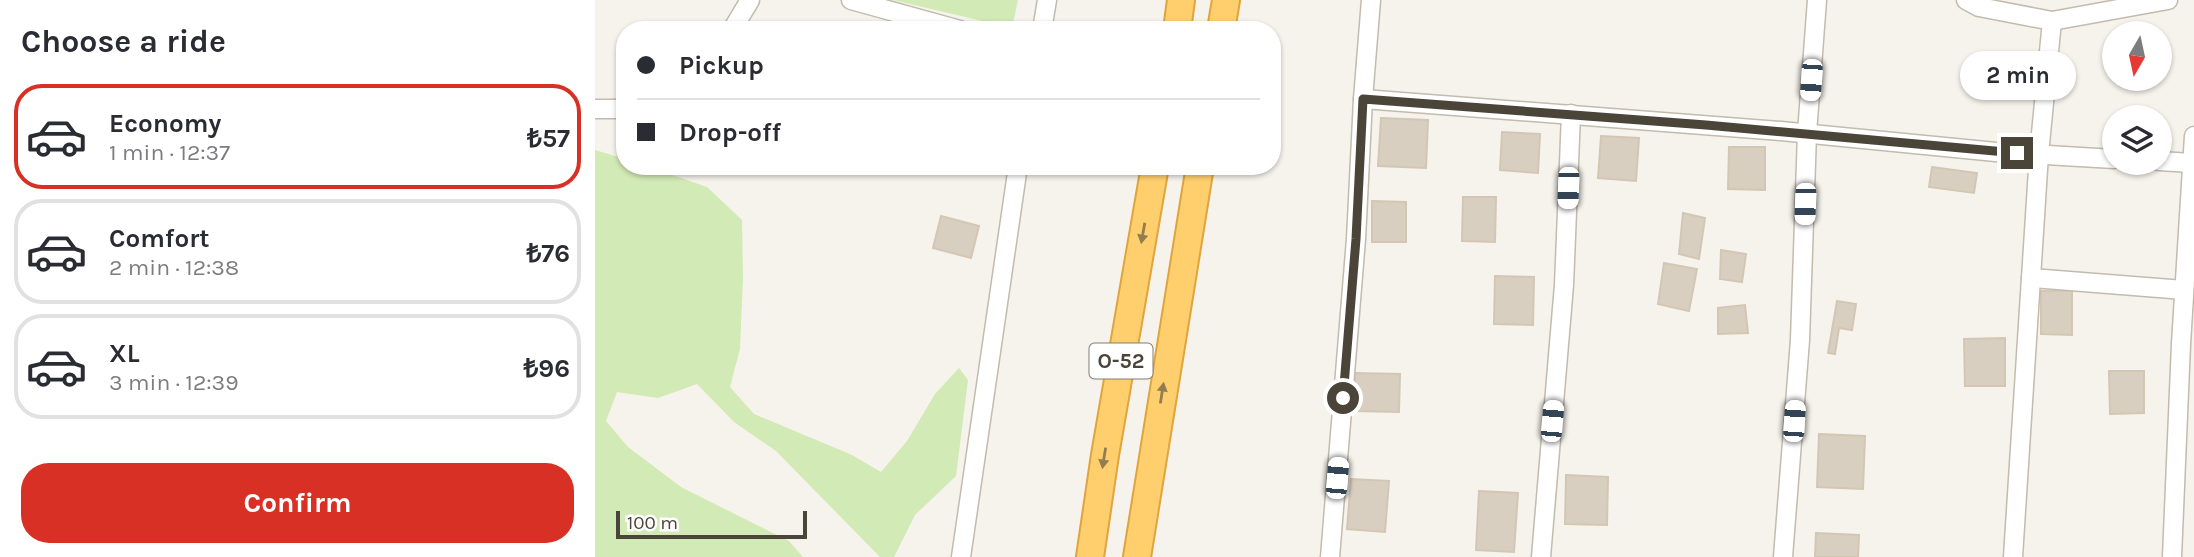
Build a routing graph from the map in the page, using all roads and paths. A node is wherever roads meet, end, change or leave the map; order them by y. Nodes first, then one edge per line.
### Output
1 (750, 0) edge
2 (851, 0) edge
3 (1047, 0) edge
4 (1181, 0) edge
5 (1226, 0) edge
6 (1371, 0) edge
7 (1817, 0) edge
8 (1966, 0) edge
9 (2168, 0) edge
10 (737, 21) edge
11 (927, 21) edge
12 (1044, 21) edge
13 (1178, 21) edge
14 (1222, 21) edge
15 (2053, 21) junction
16 (1363, 99) junction
17 (595, 109) edge
18 (616, 109) edge
19 (1571, 114) junction
20 (1807, 133) junction
21 (2194, 136) edge
22 (2039, 154) junction
23 (2102, 158) edge
24 (2172, 162) edge
25 (2192, 163) edge
26 (1017, 175) edge
27 (1153, 175) edge
28 (1199, 175) edge
29 (2031, 278) junction
30 (2184, 290) junction
31 (961, 557) edge
32 (1090, 557) edge
33 (1137, 557) edge
34 (1331, 557) edge
35 (1541, 557) edge
36 (1783, 557) edge
37 (2013, 557) edge
38 (2172, 557) edge

1 - 10 street
2 - 11 street
3 - 12 street
4 - 13 highway
5 - 14 highway
6 - 16 street
7 - 20 street
8 - 15 street
9 - 15 street
15 - 22 street
16 - 19 street
16 - 34 street
17 - 18 street
19 - 20 street
19 - 35 street
20 - 22 street
20 - 36 street
21 - 25 street
22 - 23 street
22 - 29 street
24 - 25 street
25 - 30 street
26 - 31 street
27 -> 32 highway, O-52
33 -> 28 highway, O-52
29 - 30 street
29 - 37 street
30 - 38 street

